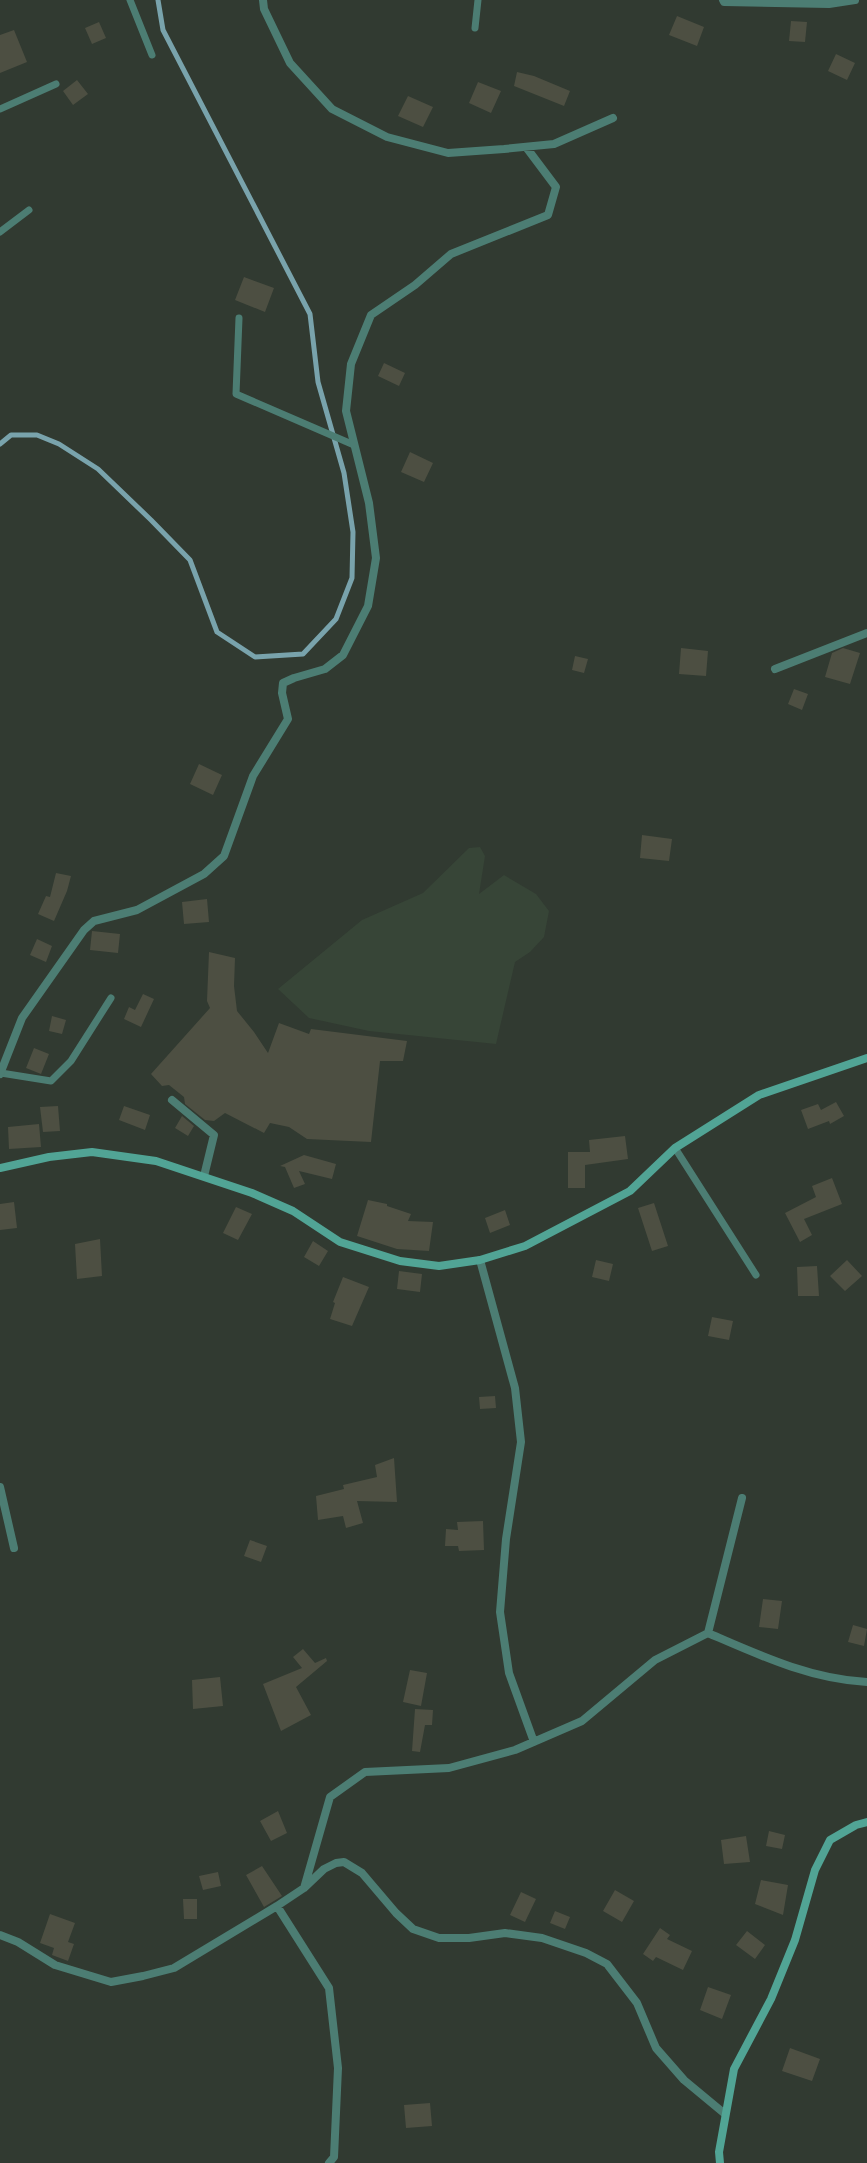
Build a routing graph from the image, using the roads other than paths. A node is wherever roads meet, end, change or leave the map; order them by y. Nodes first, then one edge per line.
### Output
1 (130, 0) edge
2 (264, 0) edge
3 (478, 0) edge
4 (723, 0) edge
5 (855, 0) edge
6 (475, 28) dead end
7 (152, 55) dead end
8 (56, 84) dead end
9 (0, 109) edge
10 (613, 118) dead end
11 (526, 147) junction
12 (29, 210) dead end
13 (0, 232) edge
14 (239, 318) dead end
15 (354, 445) junction
16 (867, 633) edge
17 (775, 669) dead end
18 (111, 998) dead end
19 (867, 1058) edge
20 (0, 1074) edge
21 (172, 1100) dead end
22 (675, 1148) junction
23 (0, 1168) edge
24 (204, 1176) junction
25 (480, 1260) junction
26 (756, 1275) dead end
27 (0, 1487) edge
28 (742, 1498) dead end
29 (14, 1548) dead end
30 (708, 1633) junction
31 (867, 1682) edge
32 (534, 1742) junction
33 (867, 1822) edge
34 (304, 1888) junction
35 (277, 1906) junction
36 (0, 1935) edge
37 (725, 2114) junction
38 (329, 2163) edge
39 (720, 2163) edge

1 - 7 lane
2 - 11 street
3 - 6 lane
4 - 5 street
8 - 9 lane
10 - 11 street
11 - 15 street
12 - 13 lane
14 - 15 lane
15 - 20 street
16 - 17 street
18 - 20 lane
19 - 22 main road
21 - 24 street
22 - 25 main road
22 - 26 lane
23 - 24 main road
24 - 25 main road
25 - 32 street
27 - 29 street
28 - 30 street
30 - 31 street
30 - 32 street
32 - 34 street
33 - 37 main road
34 - 35 street
34 - 37 street
35 - 36 street
35 - 38 street
37 - 39 main road

